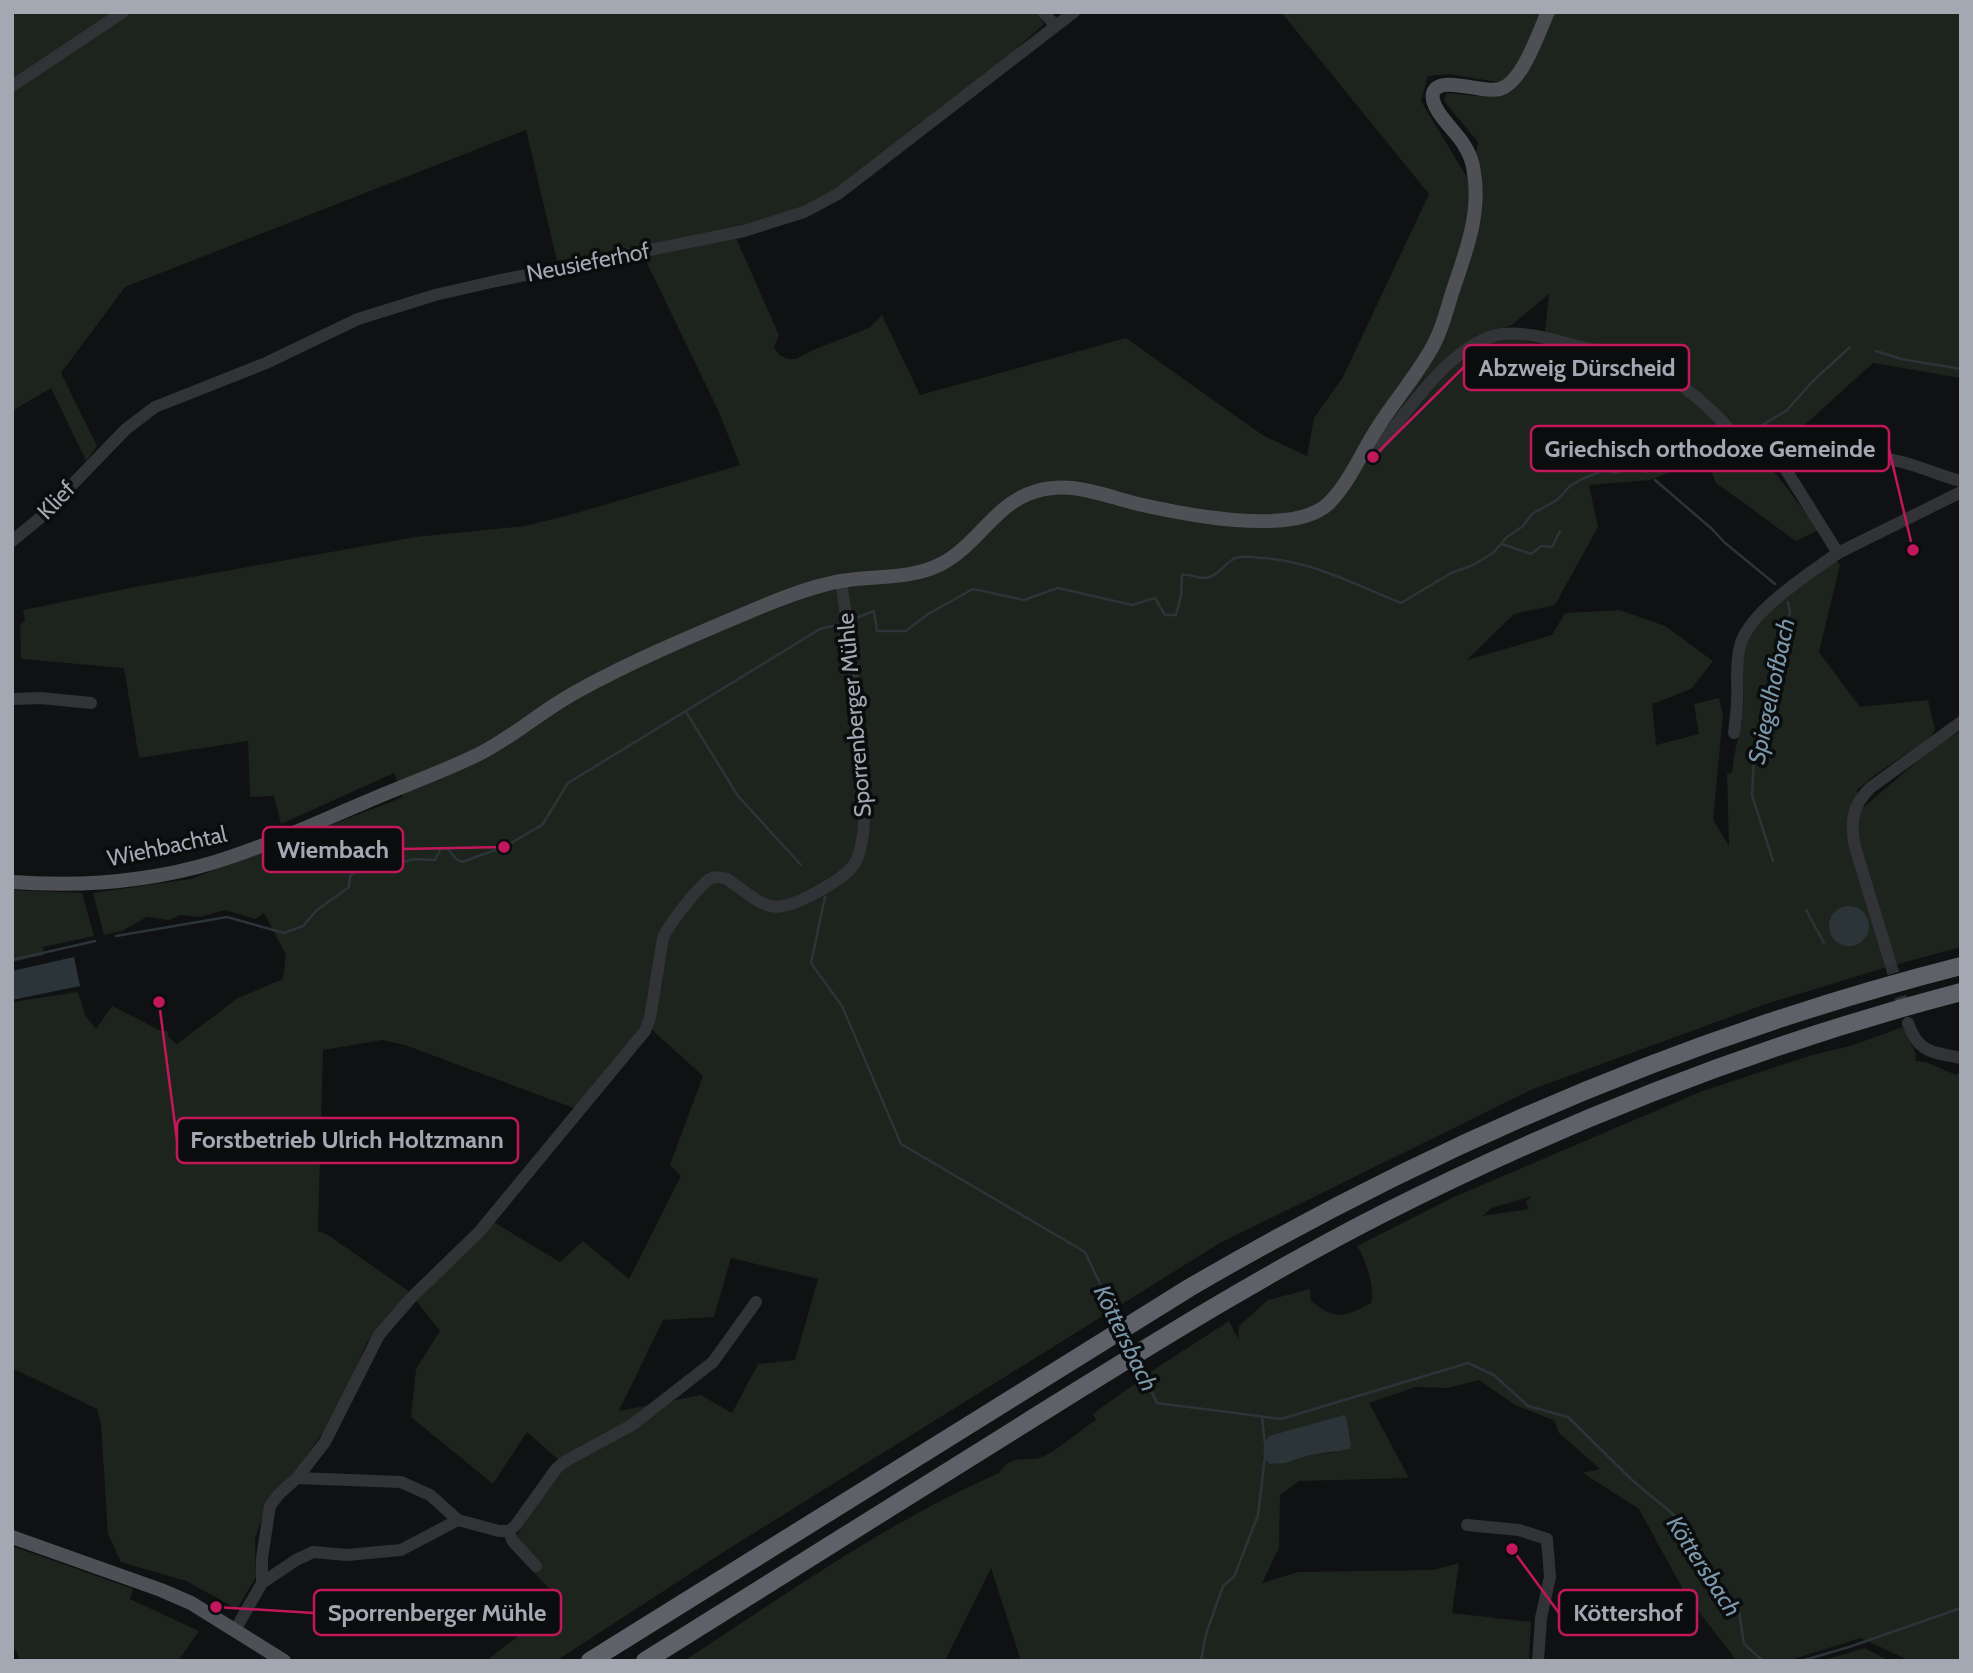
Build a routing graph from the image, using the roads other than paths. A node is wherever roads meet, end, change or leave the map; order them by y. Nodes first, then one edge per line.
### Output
1 (123, 12) edge
2 (1044, 12) edge
3 (1073, 12) edge
4 (1548, 12) edge
5 (1055, 25) junction
6 (12, 86) edge
7 (1364, 450) junction
8 (98, 457) joint
9 (1781, 463) junction
10 (1961, 481) edge
11 (1961, 492) edge
12 (12, 541) edge
13 (1838, 553) junction
14 (841, 581) junction
15 (12, 699) edge
16 (91, 703) dead end
17 (1961, 722) edge
18 (1734, 733) dead end
19 (12, 882) edge
20 (1890, 962) tunnel mouth
21 (1961, 966) edge
22 (1961, 992) edge
23 (1908, 1023) tunnel mouth
24 (1961, 1058) edge
25 (756, 1302) dead end
26 (297, 1478) junction
27 (458, 1520) junction
28 (1466, 1525) dead end
29 (509, 1531) junction
30 (12, 1537) edge
31 (536, 1566) dead end
32 (262, 1583) junction
33 (235, 1630) junction
34 (284, 1661) edge
35 (590, 1661) edge
36 (645, 1661) edge
37 (1538, 1661) edge

1 - 6 street
2 - 5 street
3 - 5 street, Neusieferhof
4 - 7 main road, Wiehbachtal
5 - 8 street, Neusieferhof
7 - 9 street
7 - 14 main road, Wiehbachtal
8 - 12 street, Klief
9 - 10 street
9 - 13 street
11 - 13 street
13 - 18 street
14 - 19 main road, Wiehbachtal
14 - 26 street, Sporrenberger Mühle
15 - 16 street
17 - 20 street
21 - 35 highway
22 - 36 highway
23 - 24 street
25 - 29 street
26 - 27 street
26 - 32 street, Sporrenberger Mühle
27 - 29 street
27 - 32 street, Sporrenberger Mühle
28 - 37 street
29 - 31 street
30 - 33 main road
32 - 33 street, Sporrenberger Mühle
33 - 34 main road

